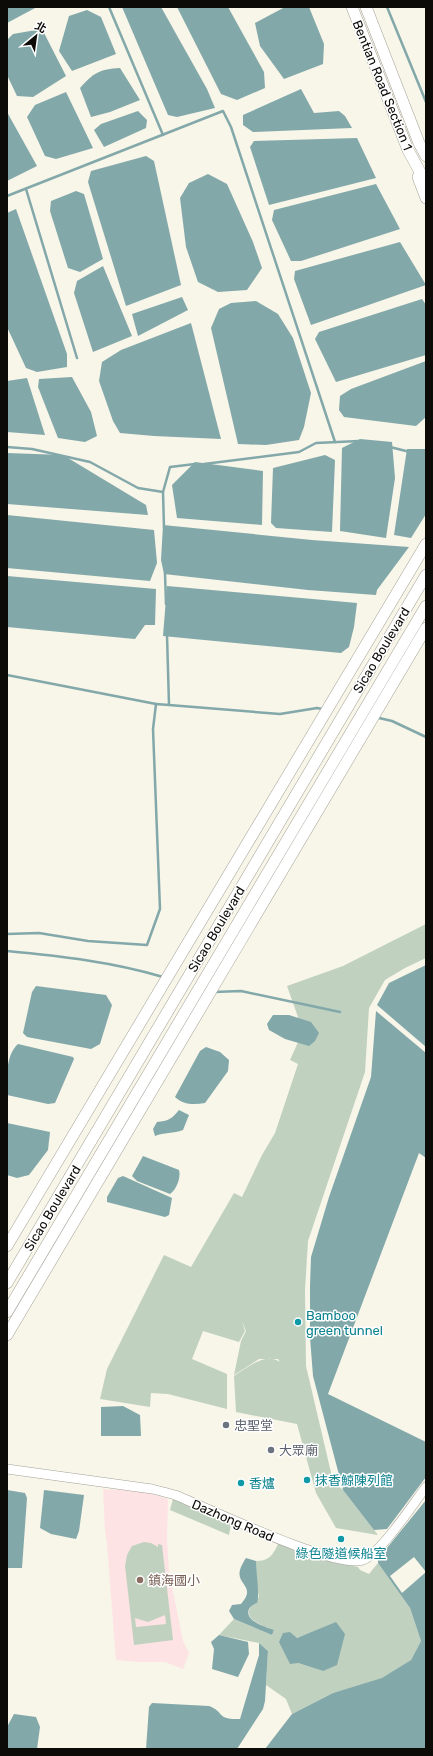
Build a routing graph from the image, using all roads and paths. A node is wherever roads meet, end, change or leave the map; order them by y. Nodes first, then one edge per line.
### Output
1 (352, 7) edge
2 (366, 7) edge
3 (423, 147) edge
4 (408, 150) junction
5 (426, 156) edge
6 (426, 183) edge
7 (426, 198) edge
8 (426, 544) edge
9 (426, 575) edge
10 (426, 606) edge
11 (426, 628) edge
12 (7, 1246) edge
13 (7, 1283) edge
14 (7, 1312) edge
15 (7, 1335) edge
16 (7, 1469) edge
17 (426, 1487) edge

1 - 4 street, Bentian Road Section 1
2 - 3 street, Bentian Road Section 1
3 - 5 street, Bentian Road Section 1
4 - 6 street, Bentian Road Section 1
4 - 7 street
8 - 12 street, Sicao Boulevard
9 - 13 street, Sicao Boulevard
10 - 14 street, Sicao Boulevard
11 - 15 street, Sicao Boulevard
16 - 17 street, Dazhong Road

